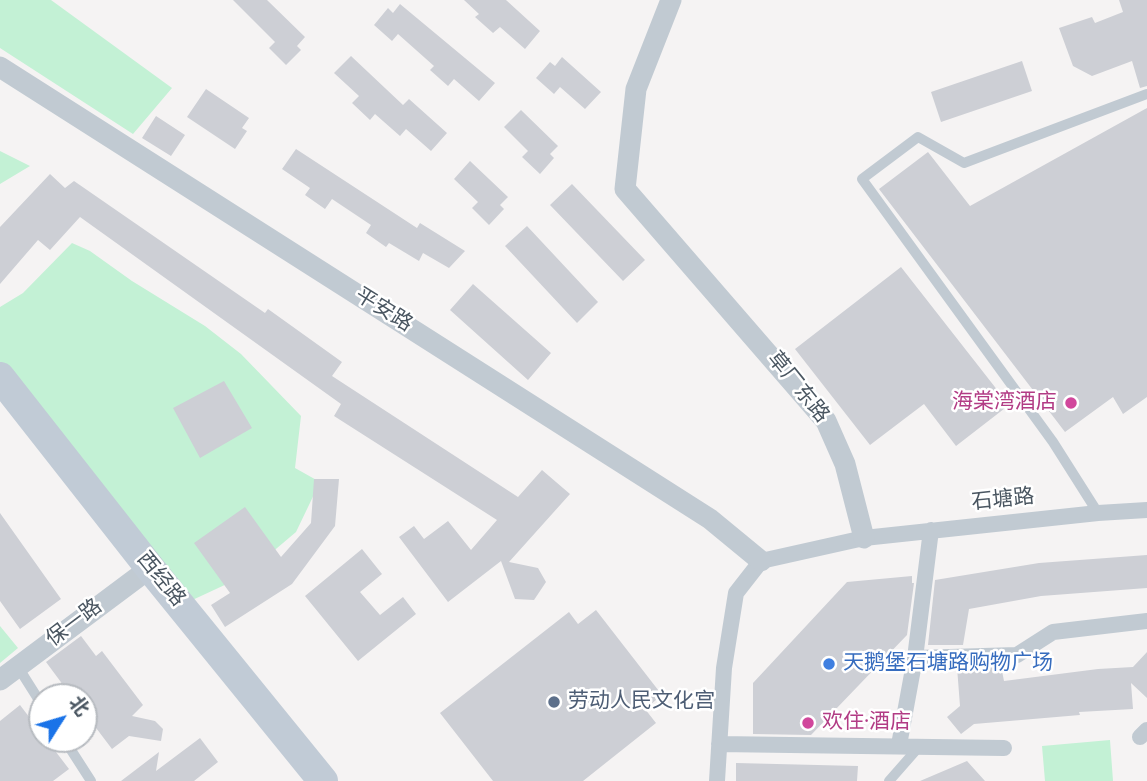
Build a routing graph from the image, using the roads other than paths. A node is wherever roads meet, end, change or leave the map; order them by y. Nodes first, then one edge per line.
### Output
1 (671, 0) edge
2 (0, 67) edge
3 (1147, 94) edge
4 (4, 389) edge
5 (1147, 510) edge
6 (1098, 513) junction
7 (931, 530) junction
8 (864, 538) junction
9 (761, 561) junction
10 (150, 568) junction
11 (1147, 621) edge
12 (915, 658) junction
13 (18, 667) junction
14 (0, 680) edge
15 (28, 683) edge
16 (719, 744) junction
17 (899, 745) junction
18 (918, 748) junction
19 (1004, 748) dead end
20 (73, 753) edge
21 (91, 781) edge
22 (323, 781) edge
23 (717, 781) edge
24 (889, 781) edge

1 - 8 street, 草厂东路
2 - 9 street, 平安路
3 - 6 lane
4 - 10 main road, 西经路
5 - 6 street, 石塘路
6 - 7 street, 石塘路
7 - 8 street, 石塘路
7 - 12 street
8 - 9 street
9 - 16 street
10 - 13 street, 保一路
10 - 22 main road, 西经路
11 - 12 street
12 - 17 street
13 - 14 street, 保一路
13 - 15 lane
16 - 17 street
16 - 23 street
17 - 18 street
18 - 19 street
18 - 24 lane
20 - 21 lane

